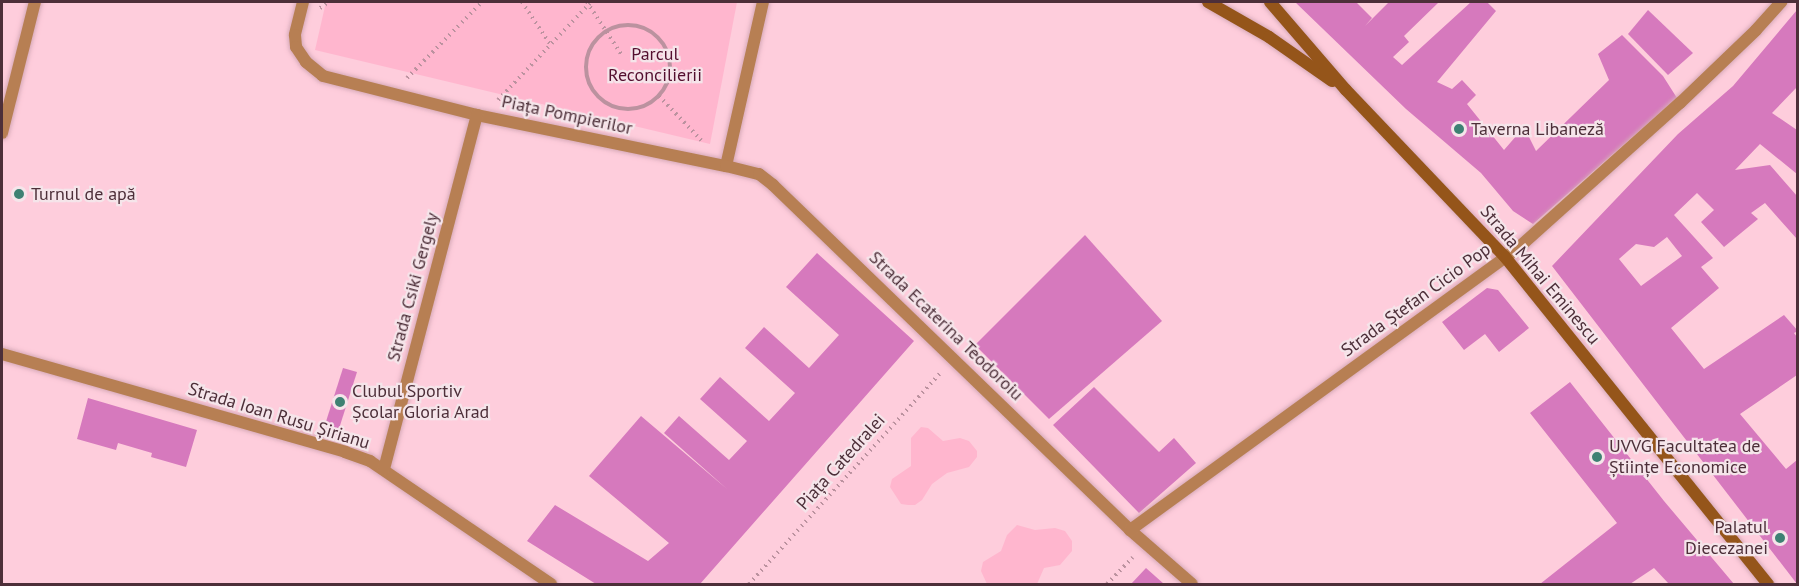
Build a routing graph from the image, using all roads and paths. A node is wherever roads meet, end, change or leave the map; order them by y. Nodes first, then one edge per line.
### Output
1 (35, 2) edge
2 (303, 2) edge
3 (482, 2) edge
4 (522, 2) edge
5 (589, 2) edge
6 (763, 2) edge
7 (1208, 2) edge
8 (1270, 2) edge
9 (1780, 2) edge
10 (606, 31) junction
11 (550, 44) junction
12 (621, 54) dead end
13 (1346, 90) junction
14 (392, 93) junction
15 (659, 96) junction
16 (480, 115) junction
17 (2, 133) edge
18 (726, 165) junction
19 (1506, 257) junction
20 (2, 354) edge
21 (954, 358) junction
22 (384, 469) junction
23 (1130, 530) junction
24 (1145, 543) junction
25 (551, 585) edge
26 (749, 585) edge
27 (1107, 585) edge
28 (1192, 585) edge
29 (1768, 585) edge

1 - 17 street
2 - 14 street, Piața Pompierilor
3 - 14 path
4 - 11 path
5 - 10 path
5 - 11 path
6 - 18 street
7 - 13 street
8 - 13 street, Strada Mihai Eminescu
9 - 19 street, Strada Ștefan Cicio Pop
10 - 12 path
10 - 15 path
10 - 15 path
11 - 16 path
13 - 19 street, Strada Mihai Eminescu
14 - 16 street, Piața Pompierilor
15 - 18 path
16 - 18 street, Piața Pompierilor
16 - 22 street, Strada Csiki Gergely
18 - 21 street, Strada Ecaterina Teodoroiu
19 - 23 street, Strada Ștefan Cicio Pop
19 - 29 street, Strada Mihai Eminescu
20 - 22 street, Strada Ioan Rusu Șirianu
21 - 23 street, Strada Ecaterina Teodoroiu
21 - 26 path, Piața Catedralei
22 - 25 street, Strada Ioan Rusu Șirianu
23 - 24 street, Strada Ecaterina Teodoroiu
24 - 27 path
24 - 28 street, Strada Ecaterina Teodoroiu

